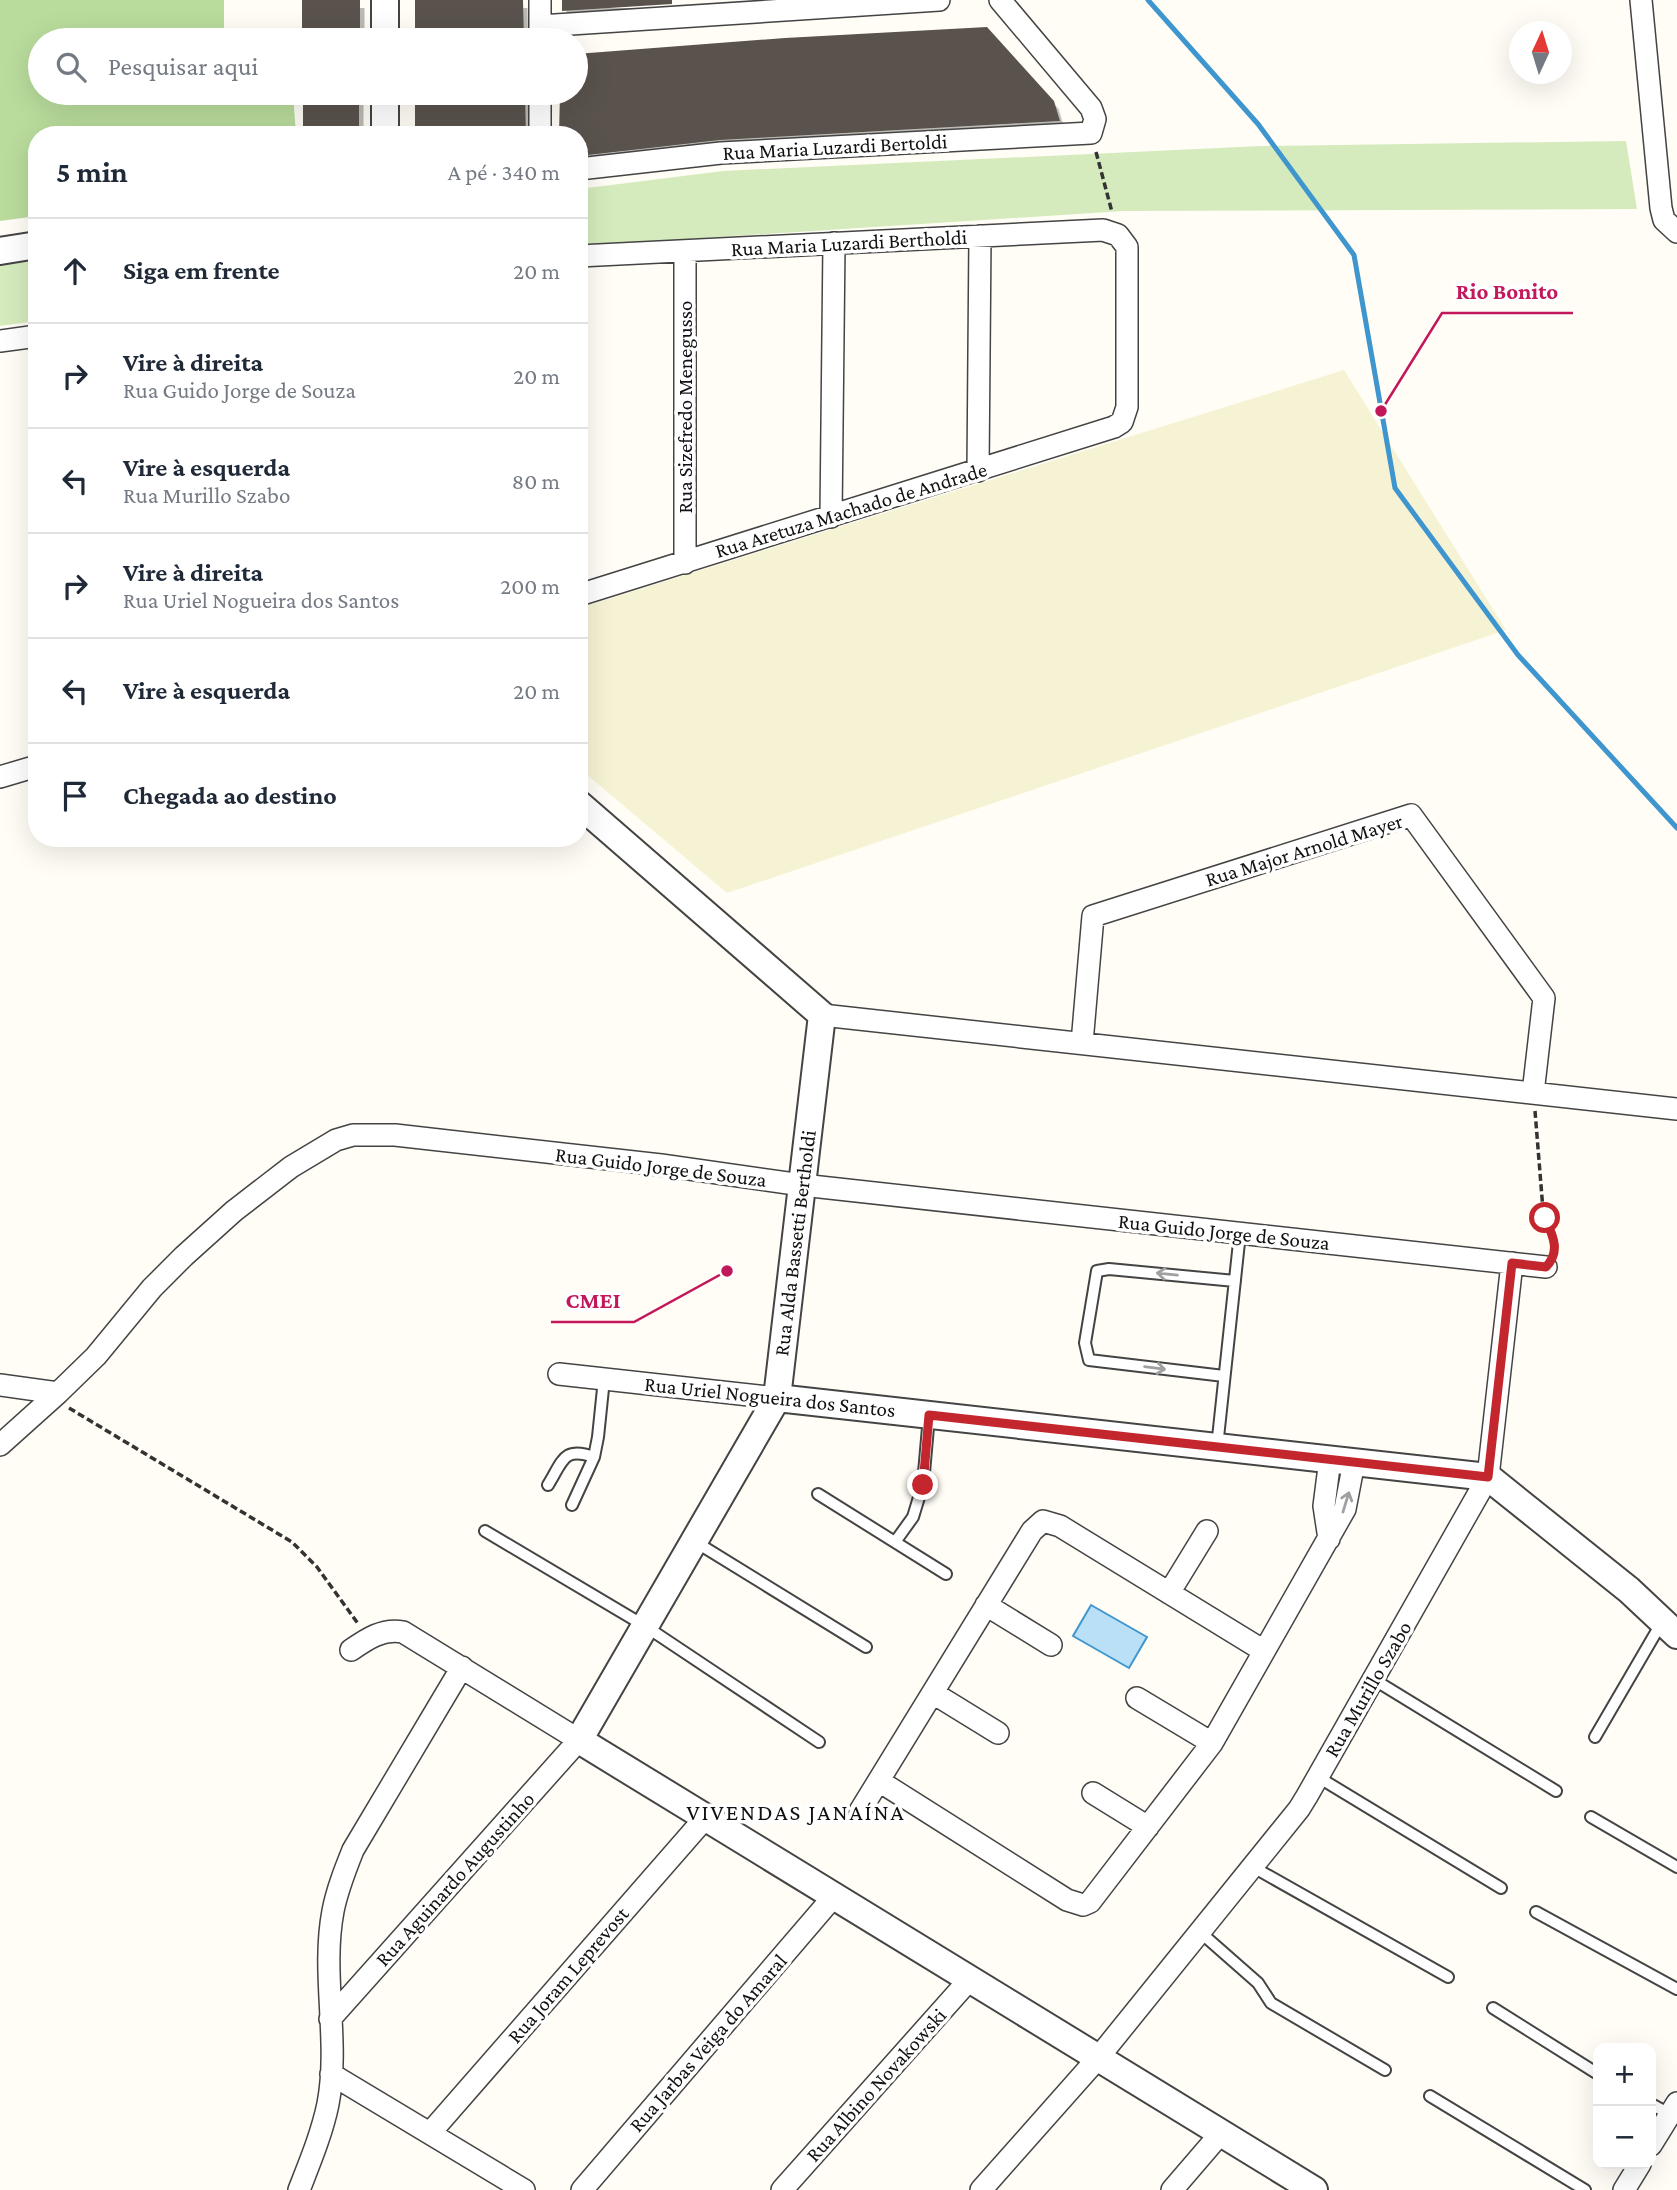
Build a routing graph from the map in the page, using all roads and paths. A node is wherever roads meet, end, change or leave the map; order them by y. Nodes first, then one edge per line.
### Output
1 (385, 0) edge
2 (540, 0) edge
3 (939, 0) edge
4 (1000, 0) edge
5 (1641, 0) edge
6 (385, 28) edge
7 (540, 28) edge
8 (588, 29) edge
9 (385, 105) edge
10 (540, 105) edge
11 (385, 126) edge
12 (540, 126) edge
13 (1091, 133) junction
14 (588, 168) edge
15 (1677, 232) edge
16 (1118, 235) junction
17 (980, 236) junction
18 (834, 243) junction
19 (28, 246) edge
20 (0, 251) edge
21 (685, 251) junction
22 (588, 256) edge
23 (28, 337) edge
24 (0, 341) edge
25 (978, 471) junction
26 (831, 517) junction
27 (685, 563) junction
28 (588, 593) edge
29 (28, 769) edge
30 (0, 777) edge
31 (588, 812) edge
32 (822, 1015) junction
33 (1082, 1043) junction
34 (1533, 1093) junction
35 (1677, 1109) edge
36 (802, 1185) junction
37 (1240, 1233) junction
38 (1512, 1263) junction
39 (1546, 1267) joint
40 (1235, 1281) junction
41 (559, 1374) dead end
42 (1224, 1376) junction
43 (604, 1379) junction
44 (0, 1385) edge
45 (58, 1393) junction
46 (777, 1398) junction
47 (929, 1415) junction
48 (0, 1445) edge
49 (1217, 1447) junction
50 (594, 1457) junction
51 (1342, 1461) junction
52 (1488, 1477) junction
53 (548, 1485) dead end
54 (818, 1494) dead end
55 (572, 1505) dead end
56 (485, 1531) dead end
57 (1207, 1531) dead end
58 (694, 1541) junction
59 (895, 1542) junction
60 (946, 1574) dead end
61 (1169, 1593) junction
62 (986, 1605) junction
63 (645, 1626) junction
64 (1670, 1628) edge
65 (359, 1644) joint
66 (1051, 1645) dead end
67 (866, 1647) dead end
68 (1264, 1651) junction
69 (462, 1667) junction
70 (1373, 1679) junction
71 (933, 1693) junction
72 (1138, 1698) dead end
73 (998, 1733) dead end
74 (1595, 1737) dead end
75 (579, 1740) junction
76 (820, 1742) dead end
77 (1212, 1744) junction
78 (1318, 1777) junction
79 (879, 1780) junction
80 (1556, 1791) dead end
81 (1093, 1793) dead end
82 (860, 1811) dead end
83 (1591, 1816) dead end
84 (706, 1817) junction
85 (1148, 1827) junction
86 (1253, 1867) junction
87 (1677, 1867) edge
88 (1501, 1888) dead end
89 (834, 1896) junction
90 (1536, 1912) dead end
91 (1200, 1932) junction
92 (1448, 1977) dead end
93 (970, 1979) junction
94 (1677, 1989) edge
95 (1493, 2008) dead end
96 (330, 2019) junction
97 (1098, 2058) junction
98 (1385, 2070) dead end
99 (1593, 2071) edge
100 (331, 2074) junction
101 (1430, 2096) dead end
102 (1656, 2105) edge
103 (1675, 2111) edge
104 (430, 2133) junction
105 (1221, 2133) junction
106 (1656, 2139) edge
107 (1637, 2169) edge
108 (299, 2190) edge
109 (524, 2190) edge
110 (582, 2190) edge
111 (782, 2190) edge
112 (981, 2190) edge
113 (1172, 2190) edge
114 (1314, 2190) edge
115 (1585, 2190) edge
116 (1623, 2190) edge

1 - 6 street
2 - 7 street
3 - 8 street
4 - 13 street
5 - 15 street
9 - 11 street
10 - 12 street
13 - 14 street, Rua Maria Luzardi Bertoldi
13 - 16 path
16 - 17 street, Rua Maria Luzardi Bertholdi
16 - 25 street, Rua Aretuza Machado de Andrade
17 - 18 street, Rua Maria Luzardi Bertholdi
17 - 25 street
18 - 21 street, Rua Maria Luzardi Bertholdi
18 - 26 street
19 - 20 street
21 - 22 street, Rua Maria Luzardi Bertholdi
21 - 27 street, Rua Sizefredo Menegusso
23 - 24 street
25 - 26 street, Rua Aretuza Machado de Andrade
26 - 27 street, Rua Aretuza Machado de Andrade
27 - 28 street, Rua Aretuza Machado de Andrade
29 - 30 street
31 - 32 street
32 - 33 street
32 - 36 street, Rua Alda Bassetti Bertholdi
33 - 34 street
33 - 34 street, Rua Major Arnold Mayer
34 - 35 street
34 - 39 path
36 - 37 street, Rua Guido Jorge de Souza
36 - 45 street, Rua Guido Jorge de Souza
36 - 46 street, Rua Alda Bassetti Bertholdi
37 - 38 street, Rua Guido Jorge de Souza
37 - 40 lane
38 - 39 street, Rua Guido Jorge de Souza
38 - 52 street, Rua Murillo Szabo
40 - 42 lane
40 -> 42 lane
41 - 43 street, Rua Uriel Nogueira dos Santos
42 - 49 lane
43 - 46 street, Rua Uriel Nogueira dos Santos
43 - 50 lane
44 - 45 street
45 - 48 street, Rua Guido Jorge de Souza
45 - 65 path
46 - 47 street, Rua Uriel Nogueira dos Santos
46 - 58 street, Rua Alda Bassetti Bertholdi
47 - 49 street, Rua Uriel Nogueira dos Santos
47 - 59 lane
49 - 51 street, Rua Uriel Nogueira dos Santos
50 - 53 lane
50 - 55 lane
51 - 52 street, Rua Uriel Nogueira dos Santos
51 - 68 street
52 - 64 street
52 - 70 street, Rua Murillo Szabo
54 - 59 lane
56 - 63 lane
57 - 61 street
58 - 63 street, Rua Alda Bassetti Bertholdi
58 - 67 lane
59 - 60 lane
61 - 62 street
61 - 68 street
62 - 66 street
62 - 71 street
63 - 75 street, Rua Alda Bassetti Bertholdi
63 - 76 lane
64 - 74 lane
65 - 69 street
68 - 77 street
69 - 75 street
69 - 96 street
70 - 78 street, Rua Murillo Szabo
70 - 80 lane
71 - 73 street
71 - 79 street
72 - 77 street
75 - 84 street
75 - 96 street, Rua Aguinardo Augustinho
77 - 85 street
78 - 86 street, Rua Murillo Szabo
78 - 88 lane
79 - 82 street
79 - 85 street
81 - 85 street
83 - 87 lane
84 - 89 street
84 - 104 street, Rua Joram Leprevost
86 - 91 street, Rua Murillo Szabo
86 - 92 lane
89 - 93 street
89 - 110 street, Rua Jarbas Veiga do Amaral
90 - 94 lane
91 - 97 street, Rua Murillo Szabo
91 - 98 lane
93 - 97 street
93 - 111 street, Rua Albino Novakowski
95 - 99 lane
96 - 100 street
97 - 105 street
97 - 112 street, Rua Murillo Szabo
100 - 104 street
100 - 108 street
101 - 115 lane
102 - 103 lane
103 - 106 street
104 - 109 street
105 - 113 street
105 - 114 street
107 - 116 street

